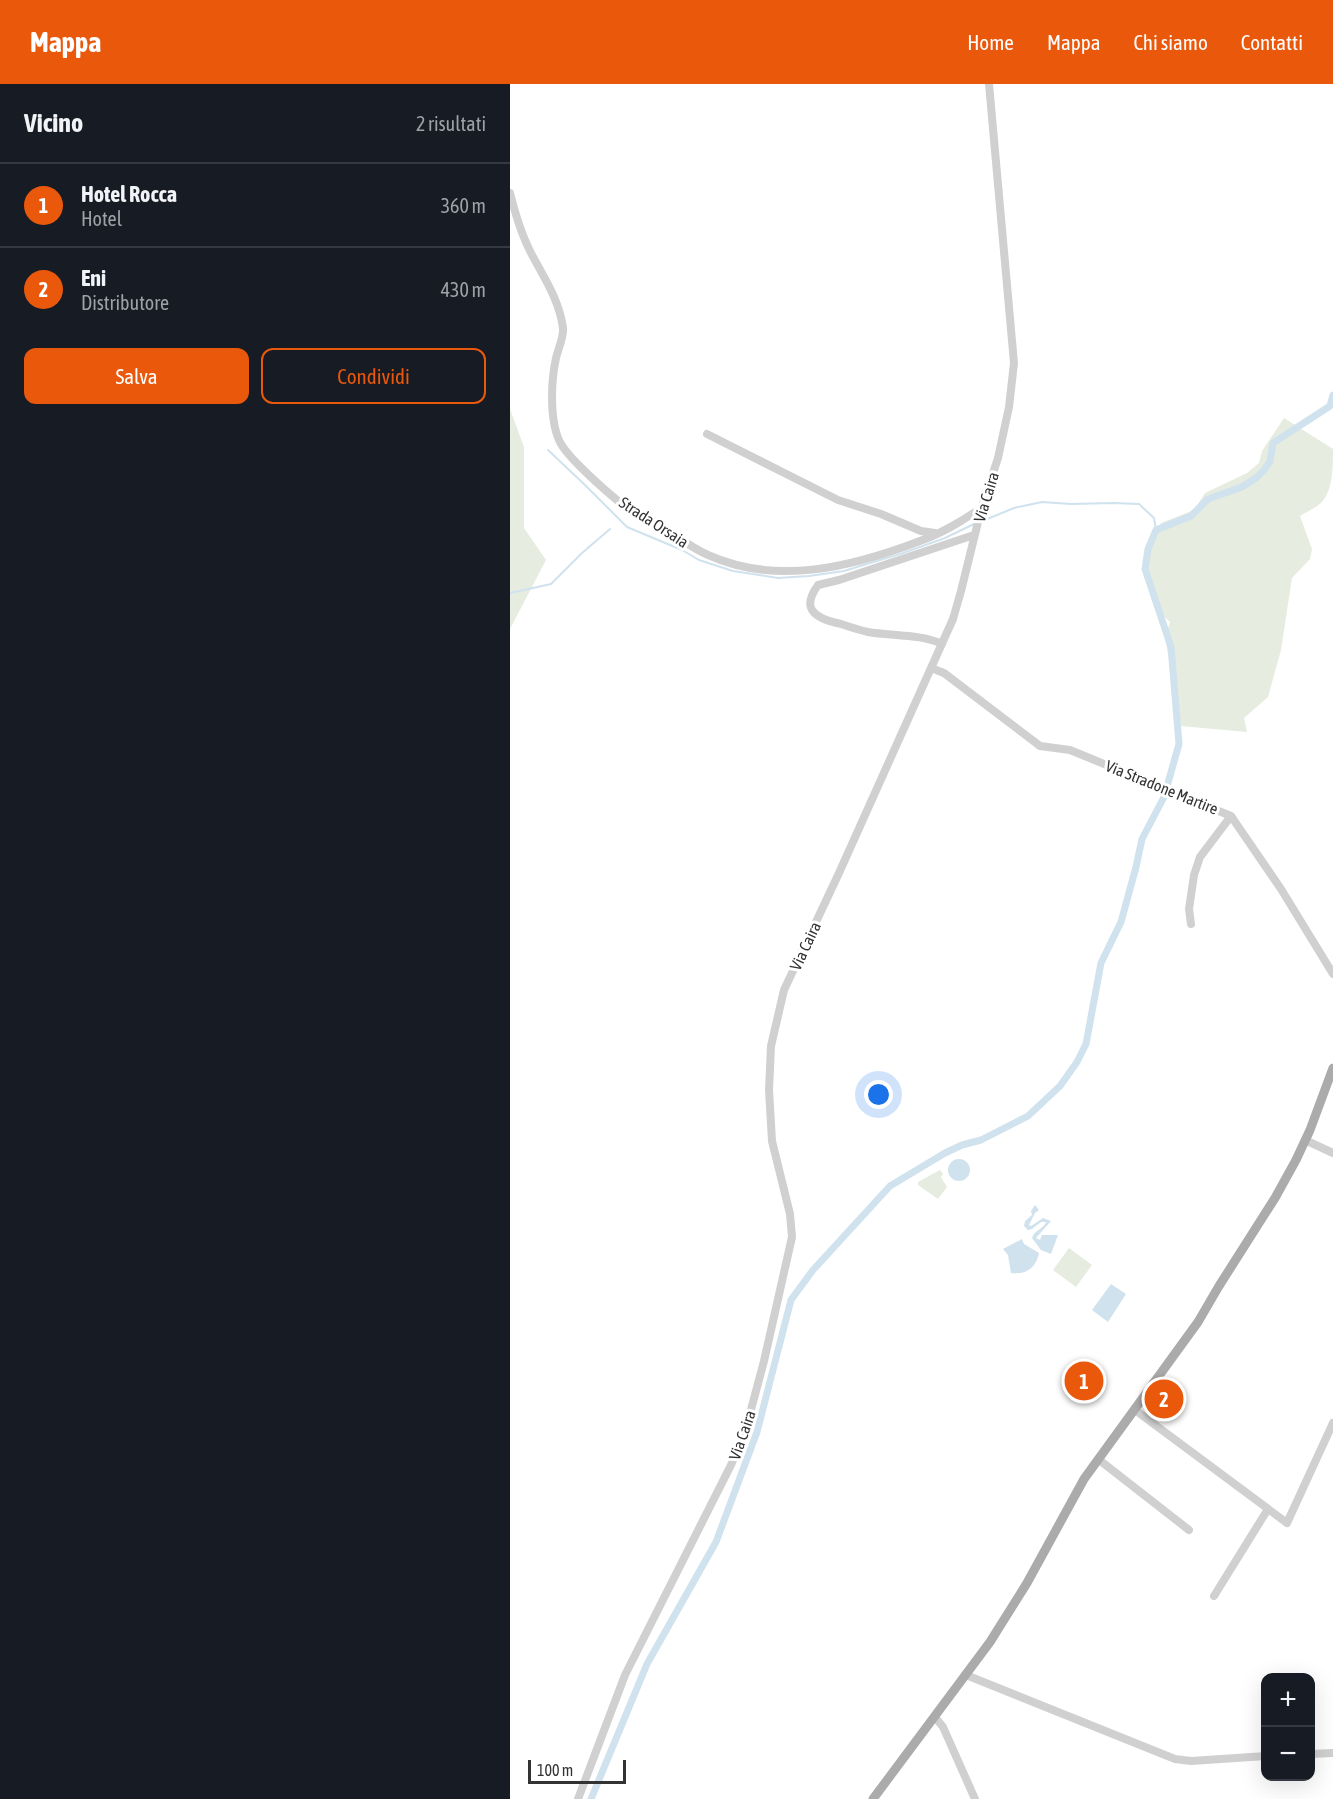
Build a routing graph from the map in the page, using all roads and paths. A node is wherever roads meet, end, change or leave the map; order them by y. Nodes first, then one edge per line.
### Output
1 (989, 84) edge
2 (510, 193) edge
3 (707, 434) dead end
4 (981, 510) junction
5 (937, 534) junction
6 (975, 535) junction
7 (942, 644) junction
8 (932, 668) junction
9 (1231, 816) junction
10 (1191, 924) dead end
11 (1333, 974) edge
12 (1333, 1068) edge
13 (1305, 1140) junction
14 (1333, 1153) edge
15 (1135, 1410) junction
16 (1333, 1423) edge
17 (1098, 1459) junction
18 (1268, 1509) junction
19 (1189, 1530) dead end
20 (1214, 1596) dead end
21 (966, 1675) junction
22 (935, 1717) junction
23 (1333, 1753) edge
24 (1315, 1754) edge
25 (1261, 1756) edge
26 (578, 1799) edge
27 (873, 1799) edge
28 (975, 1799) edge

1 - 4 street, Via Caira
2 - 5 street, Strada Orsaia
3 - 5 street
4 - 5 street, Strada Orsaia
4 - 6 street, Via Caira
6 - 7 street, Via Caira
6 - 7 street
7 - 8 street, Via Caira
8 - 9 street, Via Stradone Martire
8 - 26 street, Via Caira
9 - 10 street
9 - 11 street, Via Stradone Martire
12 - 13 main road
13 - 14 street
13 - 15 main road
15 - 17 main road
15 - 18 street
16 - 18 street
17 - 19 street
17 - 21 main road
18 - 20 street
21 - 22 main road
21 - 25 street
22 - 27 main road
22 - 28 street
23 - 24 street

